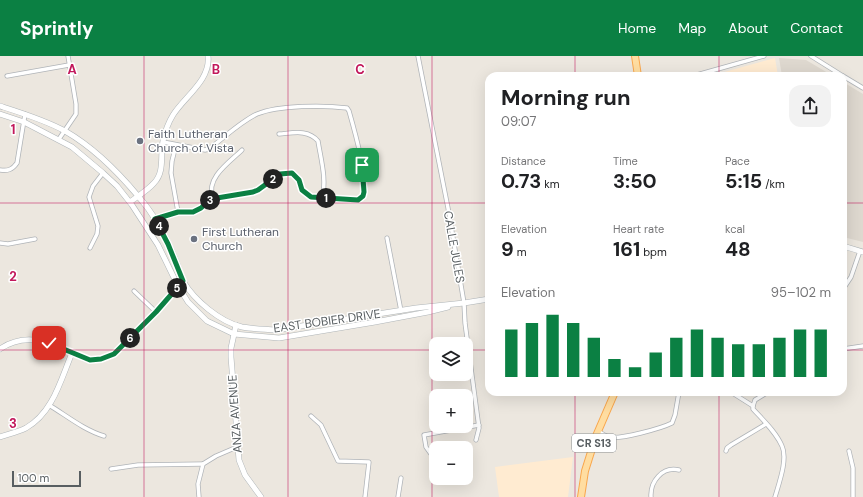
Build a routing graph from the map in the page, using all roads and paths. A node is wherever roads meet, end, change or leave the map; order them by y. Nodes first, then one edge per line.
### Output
1 (68, 56) edge
2 (208, 56) edge
3 (418, 56) edge
4 (635, 56) edge
5 (764, 56) edge
6 (811, 56) edge
7 (69, 65) junction
8 (637, 72) edge
9 (707, 72) edge
10 (837, 72) edge
11 (7, 76) dead end
12 (847, 78) edge
13 (863, 88) edge
14 (0, 106) edge
15 (0, 114) edge
16 (25, 114) junction
17 (24, 122) junction
18 (65, 131) junction
19 (280, 134) dead end
20 (58, 139) junction
21 (162, 142) junction
22 (176, 145) junction
23 (242, 150) dead end
24 (0, 170) edge
25 (103, 173) junction
26 (138, 196) junction
27 (213, 197) junction
28 (322, 198) junction
29 (130, 202) junction
30 (178, 212) junction
31 (155, 219) junction
32 (387, 238) dead end
33 (36, 239) dead end
34 (0, 243) edge
35 (847, 247) edge
36 (90, 248) dead end
37 (861, 251) edge
38 (183, 281) junction
39 (847, 283) edge
40 (178, 286) junction
41 (134, 291) dead end
42 (485, 300) edge
43 (464, 303) junction
44 (401, 311) junction
45 (156, 312) junction
46 (236, 325) junction
47 (234, 334) junction
48 (863, 346) edge
49 (847, 348) edge
50 (0, 349) edge
51 (72, 353) junction
52 (614, 396) edge
53 (678, 396) edge
54 (737, 396) edge
55 (762, 396) edge
56 (49, 405) junction
57 (753, 406) junction
58 (311, 416) dead end
59 (766, 424) junction
60 (479, 425) junction
61 (598, 431) junction
62 (104, 436) dead end
63 (0, 437) edge
64 (476, 440) dead end
65 (237, 447) junction
66 (429, 451) edge
67 (726, 451) dead end
68 (849, 451) dead end
69 (203, 464) junction
70 (111, 469) dead end
71 (678, 470) dead end
72 (401, 478) dead end
73 (199, 497) edge
74 (261, 497) edge
75 (364, 497) edge
76 (398, 497) edge
77 (581, 497) edge
78 (651, 497) edge
79 (775, 497) edge
80 (853, 497) edge

1 - 7 street
2 - 21 main road
3 - 43 street, CALLE JULES
4 - 8 main road
5 - 9 street
6 - 10 street
7 - 11 street
7 - 18 street
12 - 13 street
14 - 16 main road, EAST BOBIER DRIVE
15 - 17 main road, EAST BOBIER DRIVE
16 - 17 street
16 - 18 main road, EAST BOBIER DRIVE
17 - 20 main road, EAST BOBIER DRIVE
17 - 24 street
18 - 20 street
18 - 26 main road, EAST BOBIER DRIVE
19 - 28 street
20 - 25 main road, EAST BOBIER DRIVE
21 - 22 street
21 - 26 main road
22 - 28 street
22 - 30 street
23 - 27 street
25 - 29 main road, EAST BOBIER DRIVE
25 - 36 street
26 - 29 main road
26 - 31 main road, EAST BOBIER DRIVE
27 - 28 street
27 - 30 street
29 - 40 main road, EAST BOBIER DRIVE
30 - 31 street
31 - 38 main road, EAST BOBIER DRIVE
32 - 44 street
33 - 34 street
35 - 37 main road
37 - 39 street
38 - 40 main road
38 - 46 main road, EAST BOBIER DRIVE
40 - 45 main road
40 - 47 main road, EAST BOBIER DRIVE
41 - 45 street
42 - 43 main road, EAST BOBIER DRIVE
43 - 44 main road, EAST BOBIER DRIVE
43 - 47 main road, EAST BOBIER DRIVE
43 - 60 street, CALLE JULES
44 - 46 main road, EAST BOBIER DRIVE
45 - 51 main road
46 - 47 main road, ANZA AVENUE
47 - 65 main road, ANZA AVENUE
48 - 49 street
50 - 51 main road
51 - 56 main road
52 - 61 main road, CR S13
53 - 61 street
54 - 57 street
55 - 57 street
56 - 62 street
56 - 63 main road
57 - 59 street
58 - 75 street
59 - 67 street
59 - 79 street
60 - 64 street, CALLE JULES
60 - 66 street
61 - 77 main road, CR S13
65 - 69 street
65 - 74 main road, ANZA AVENUE
68 - 80 street
69 - 70 street
69 - 73 street
71 - 78 street
72 - 76 street

